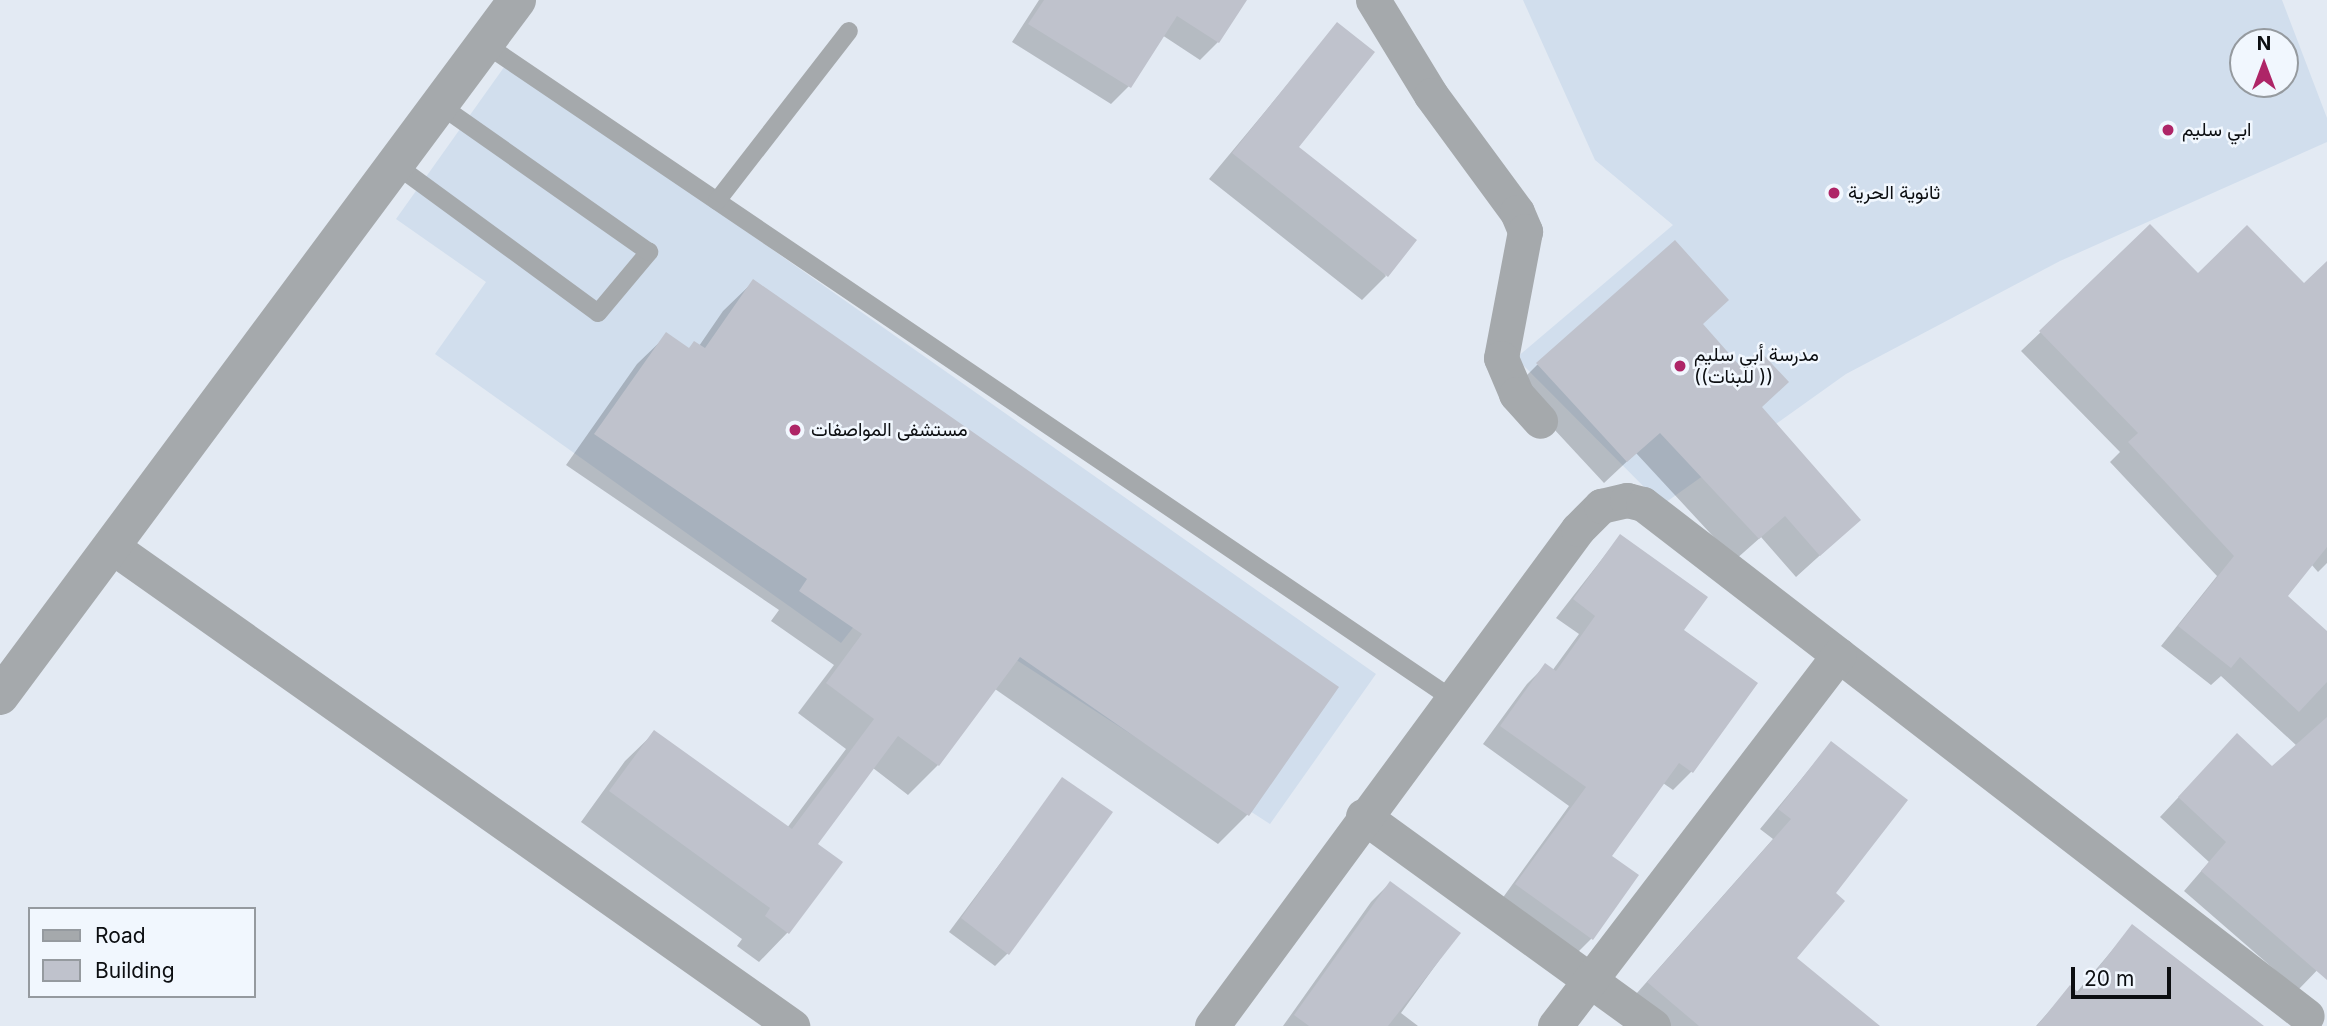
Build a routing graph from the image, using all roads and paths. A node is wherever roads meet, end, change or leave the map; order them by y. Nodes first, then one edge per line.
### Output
1 (517, 0) edge
2 (1373, 0) edge
3 (849, 31) dead end
4 (485, 44) junction
5 (440, 105) junction
6 (396, 165) junction
7 (717, 201) junction
8 (1539, 421) dead end
9 (114, 548) junction
10 (1839, 655) junction
11 (0, 696) edge
12 (1451, 698) junction
13 (1363, 816) junction
14 (1589, 979) junction
15 (2311, 1015) edge
16 (792, 1026) edge
17 (1212, 1026) edge
18 (1555, 1026) edge
19 (1653, 1026) edge

1 - 4 street
2 - 8 street
3 - 7 lane
4 - 5 street
4 - 7 lane
5 - 6 street
5 - 6 lane
6 - 9 street
7 - 12 lane
9 - 11 street
9 - 16 street
10 - 12 street
10 - 14 street
10 - 15 street
12 - 13 street
13 - 14 street
13 - 17 street
14 - 18 street
14 - 19 street

